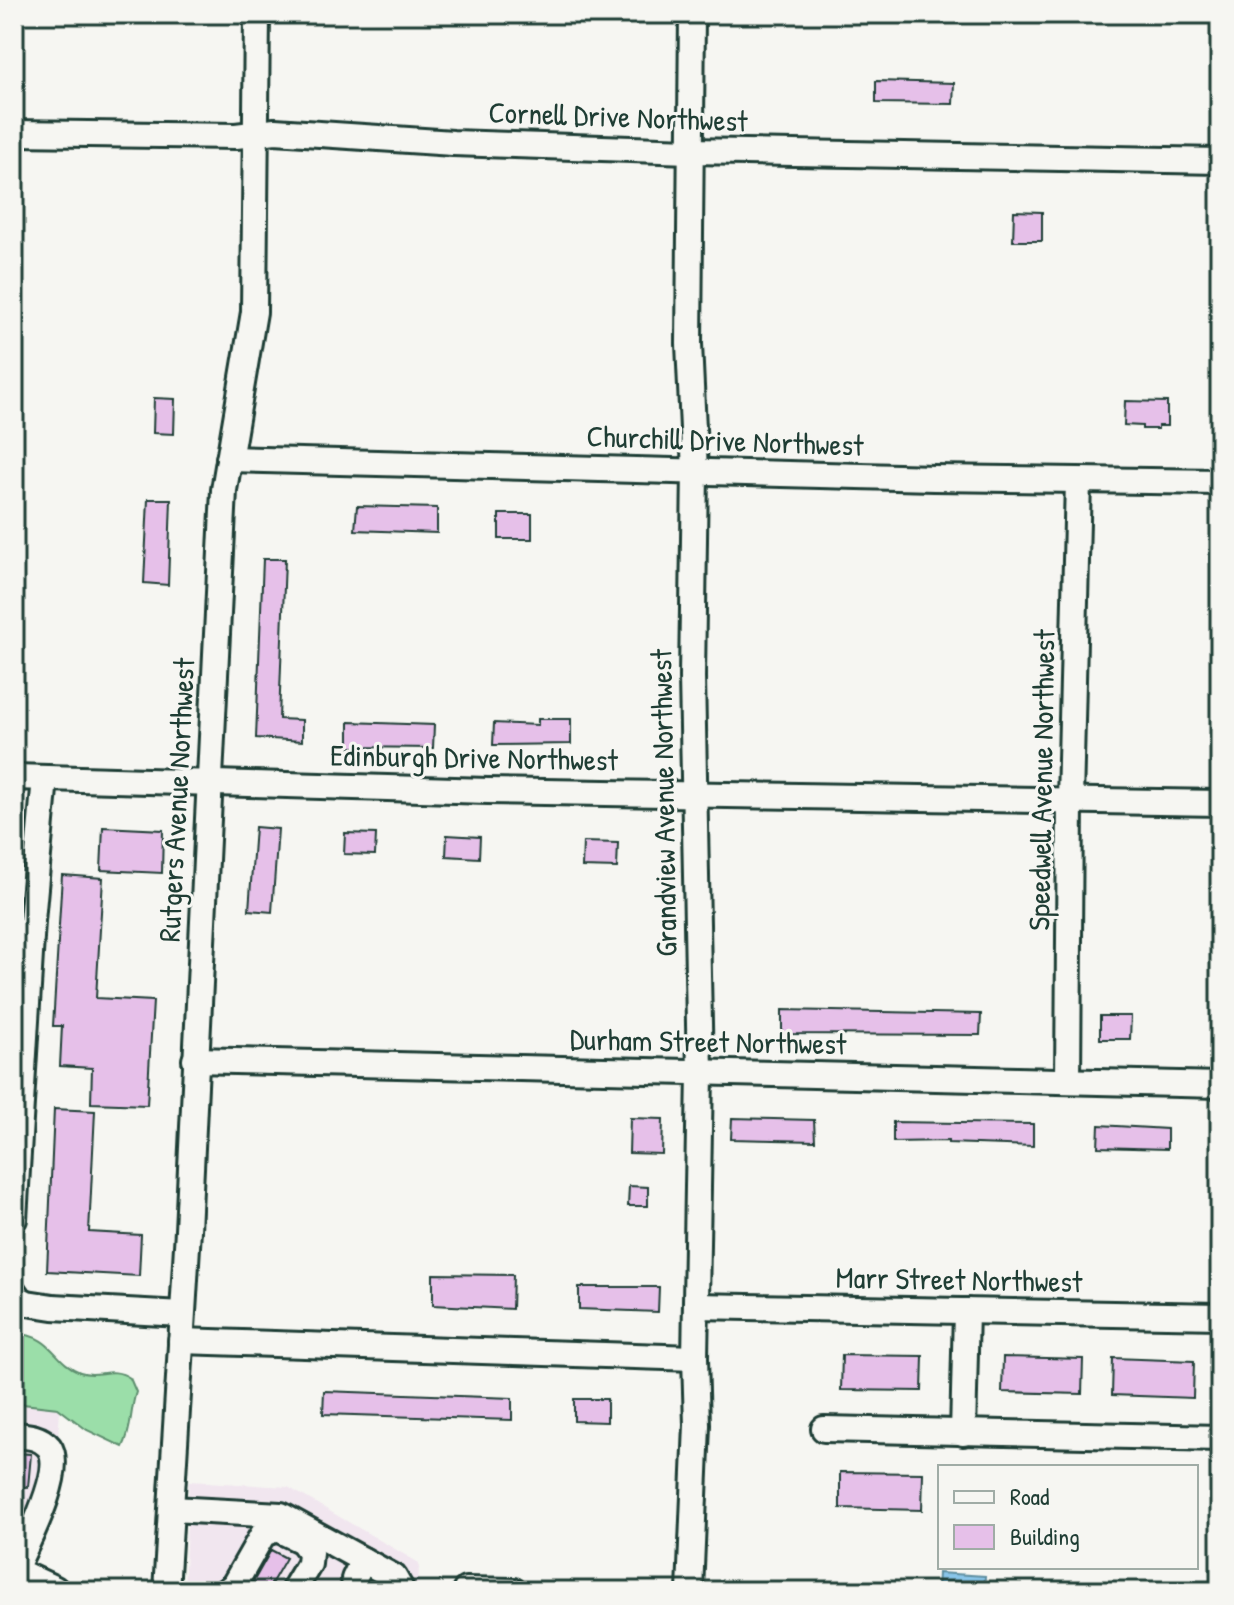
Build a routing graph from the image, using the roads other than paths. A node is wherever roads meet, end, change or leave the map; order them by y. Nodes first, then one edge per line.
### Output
1 (257, 14) edge
2 (692, 14) edge
3 (14, 133) edge
4 (257, 133) junction
5 (690, 151) junction
6 (1220, 161) edge
7 (229, 459) junction
8 (695, 471) junction
9 (1078, 481) junction
10 (1220, 482) edge
11 (14, 777) edge
12 (45, 778) junction
13 (209, 783) junction
14 (693, 793) junction
15 (1070, 800) junction
16 (1220, 803) edge
17 (195, 1060) junction
18 (700, 1073) junction
19 (1068, 1081) junction
20 (1220, 1085) edge
21 (14, 1219) edge
22 (14, 1292) edge
23 (696, 1306) junction
24 (966, 1311) junction
25 (182, 1314) junction
26 (1220, 1316) edge
27 (181, 1341) junction
28 (695, 1358) junction
29 (824, 1429) dead end
30 (963, 1433) junction
31 (14, 1435) edge
32 (1220, 1438) edge
33 (14, 1447) edge
34 (172, 1509) junction
35 (38, 1519) junction
36 (14, 1572) edge
37 (361, 1576) edge
38 (466, 1590) edge
39 (53, 1591) edge
40 (166, 1591) edge
41 (226, 1591) edge
42 (293, 1591) edge
43 (388, 1591) edge
44 (402, 1591) edge
45 (514, 1591) edge
46 (690, 1591) edge

1 - 4 street, Rutgers Avenue Northwest
2 - 5 street, Grandview Avenue Northwest
3 - 4 street, Cornell Drive Northwest
4 - 5 street, Cornell Drive Northwest
4 - 7 street, Rutgers Avenue Northwest
5 - 6 street, Cornell Drive Northwest
5 - 8 street, Grandview Avenue Northwest
7 - 8 street, Churchill Drive Northwest
7 - 13 street, Rutgers Avenue Northwest
8 - 9 street, Churchill Drive Northwest
8 - 14 street, Grandview Avenue Northwest
9 - 10 street, Churchill Drive Northwest
9 - 15 street, Speedwell Avenue Northwest
11 - 12 street, Edinburgh Drive Northwest
12 - 13 street, Edinburgh Drive Northwest
12 - 21 street
13 - 14 street, Edinburgh Drive Northwest
13 - 17 street, Rutgers Avenue Northwest
14 - 15 street, Edinburgh Drive Northwest
14 - 18 street, Grandview Avenue Northwest
15 - 16 street, Edinburgh Drive Northwest
15 - 19 street, Speedwell Avenue Northwest
17 - 18 street, Durham Street Northwest
17 - 25 street, Rutgers Avenue Northwest
18 - 19 street, Durham Street Northwest
18 - 23 street, Grandview Avenue Northwest
19 - 20 street, Durham Street Northwest
22 - 25 street
23 - 24 street, Marr Street Northwest
23 - 28 street, Grandview Avenue Northwest
24 - 26 street, Marr Street Northwest
24 - 30 street
25 - 27 street, Rutgers Avenue Northwest
27 - 28 street
27 - 34 street, Rutgers Avenue Northwest
28 - 46 street, Grandview Avenue Northwest
29 - 30 street
30 - 32 street
31 - 35 street
33 - 35 street
34 - 37 street
34 - 40 street, Rutgers Avenue Northwest
35 - 36 street
36 - 39 main road
37 - 43 street
37 - 44 street
38 - 45 street
41 - 42 street

